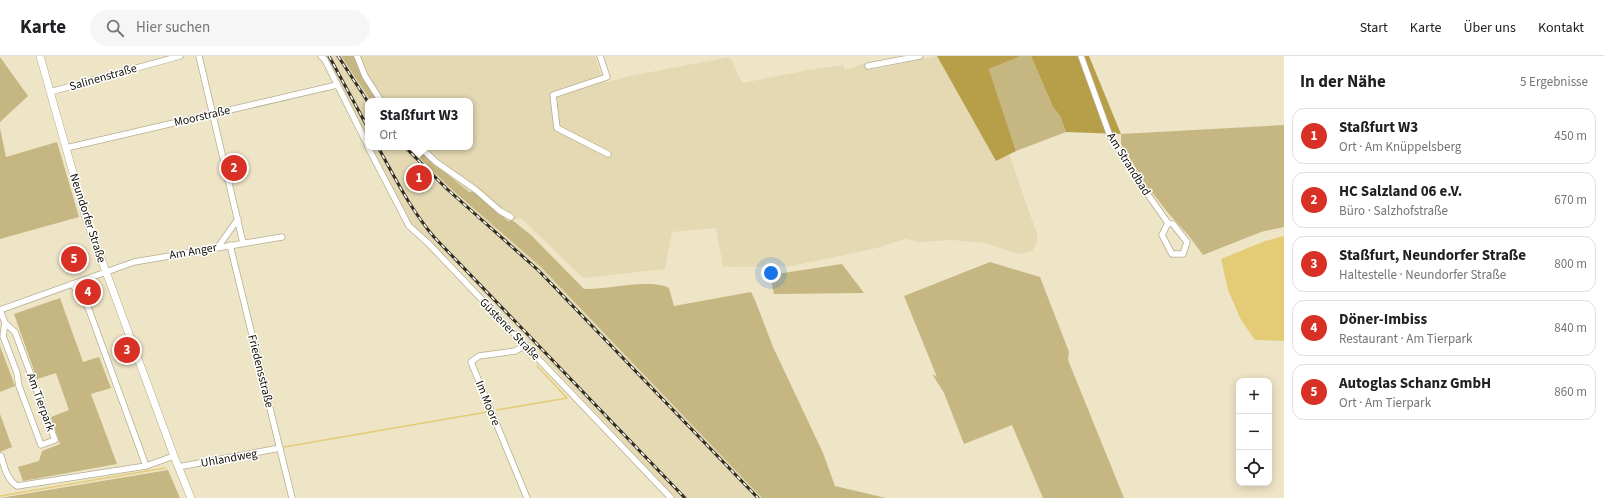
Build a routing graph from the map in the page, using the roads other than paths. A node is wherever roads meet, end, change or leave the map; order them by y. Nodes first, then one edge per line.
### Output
1 (40, 56) edge
2 (180, 56) edge
3 (199, 56) edge
4 (321, 56) edge
5 (357, 56) edge
6 (600, 56) edge
7 (920, 56) edge
8 (1081, 56) edge
9 (868, 66) dead end
10 (337, 85) junction
11 (50, 92) junction
12 (379, 98) edge
13 (213, 114) junction
14 (365, 141) edge
15 (66, 148) junction
16 (370, 150) edge
17 (423, 150) edge
18 (608, 154) dead end
19 (511, 217) dead end
20 (238, 219) junction
21 (1168, 223) junction
22 (282, 237) dead end
23 (243, 243) junction
24 (230, 245) junction
25 (218, 247) junction
26 (105, 271) junction
27 (72, 284) junction
28 (0, 310) edge
29 (5, 323) junction
30 (526, 345) junction
31 (280, 448) junction
32 (1, 456) edge
33 (174, 456) junction
34 (146, 466) junction
35 (178, 467) junction
36 (191, 498) edge
37 (292, 498) edge
38 (527, 498) edge
39 (671, 498) edge

1 - 11 main road, Neundorfer Straße
2 - 11 street, Salinenstraße
3 - 13 street
4 - 10 street, Güstener Straße
5 - 12 street
6 - 18 street
7 - 9 street
8 - 21 street, Am Strandbad
10 - 13 street, Moorstraße
10 - 14 street, Güstener Straße
11 - 15 main road, Neundorfer Straße
13 - 15 street, Moorstraße
13 - 20 street
15 - 26 main road, Neundorfer Straße
16 - 30 street, Güstener Straße
17 - 19 street
20 - 23 street
20 - 25 street
21 - 21 street, Am Strandbad
22 - 23 street, Am Anger
23 - 24 street, Am Anger
24 - 25 street, Am Anger
24 - 31 street, Friedensstraße
25 - 26 street, Am Anger
26 - 27 street, Am Tierpark
26 - 33 main road, Neundorfer Straße
27 - 28 street, Am Tierpark
27 - 34 street
28 - 29 street, Am Tierpark
29 - 29 street, Am Tierpark
30 - 38 street, Im Moore
30 - 39 street, Güstener Straße
31 - 35 street, Uhlandweg
31 - 37 street, Friedensstraße
32 - 34 street
33 - 34 street
33 - 35 main road, Neundorfer Straße
35 - 36 main road, Neundorfer Straße

